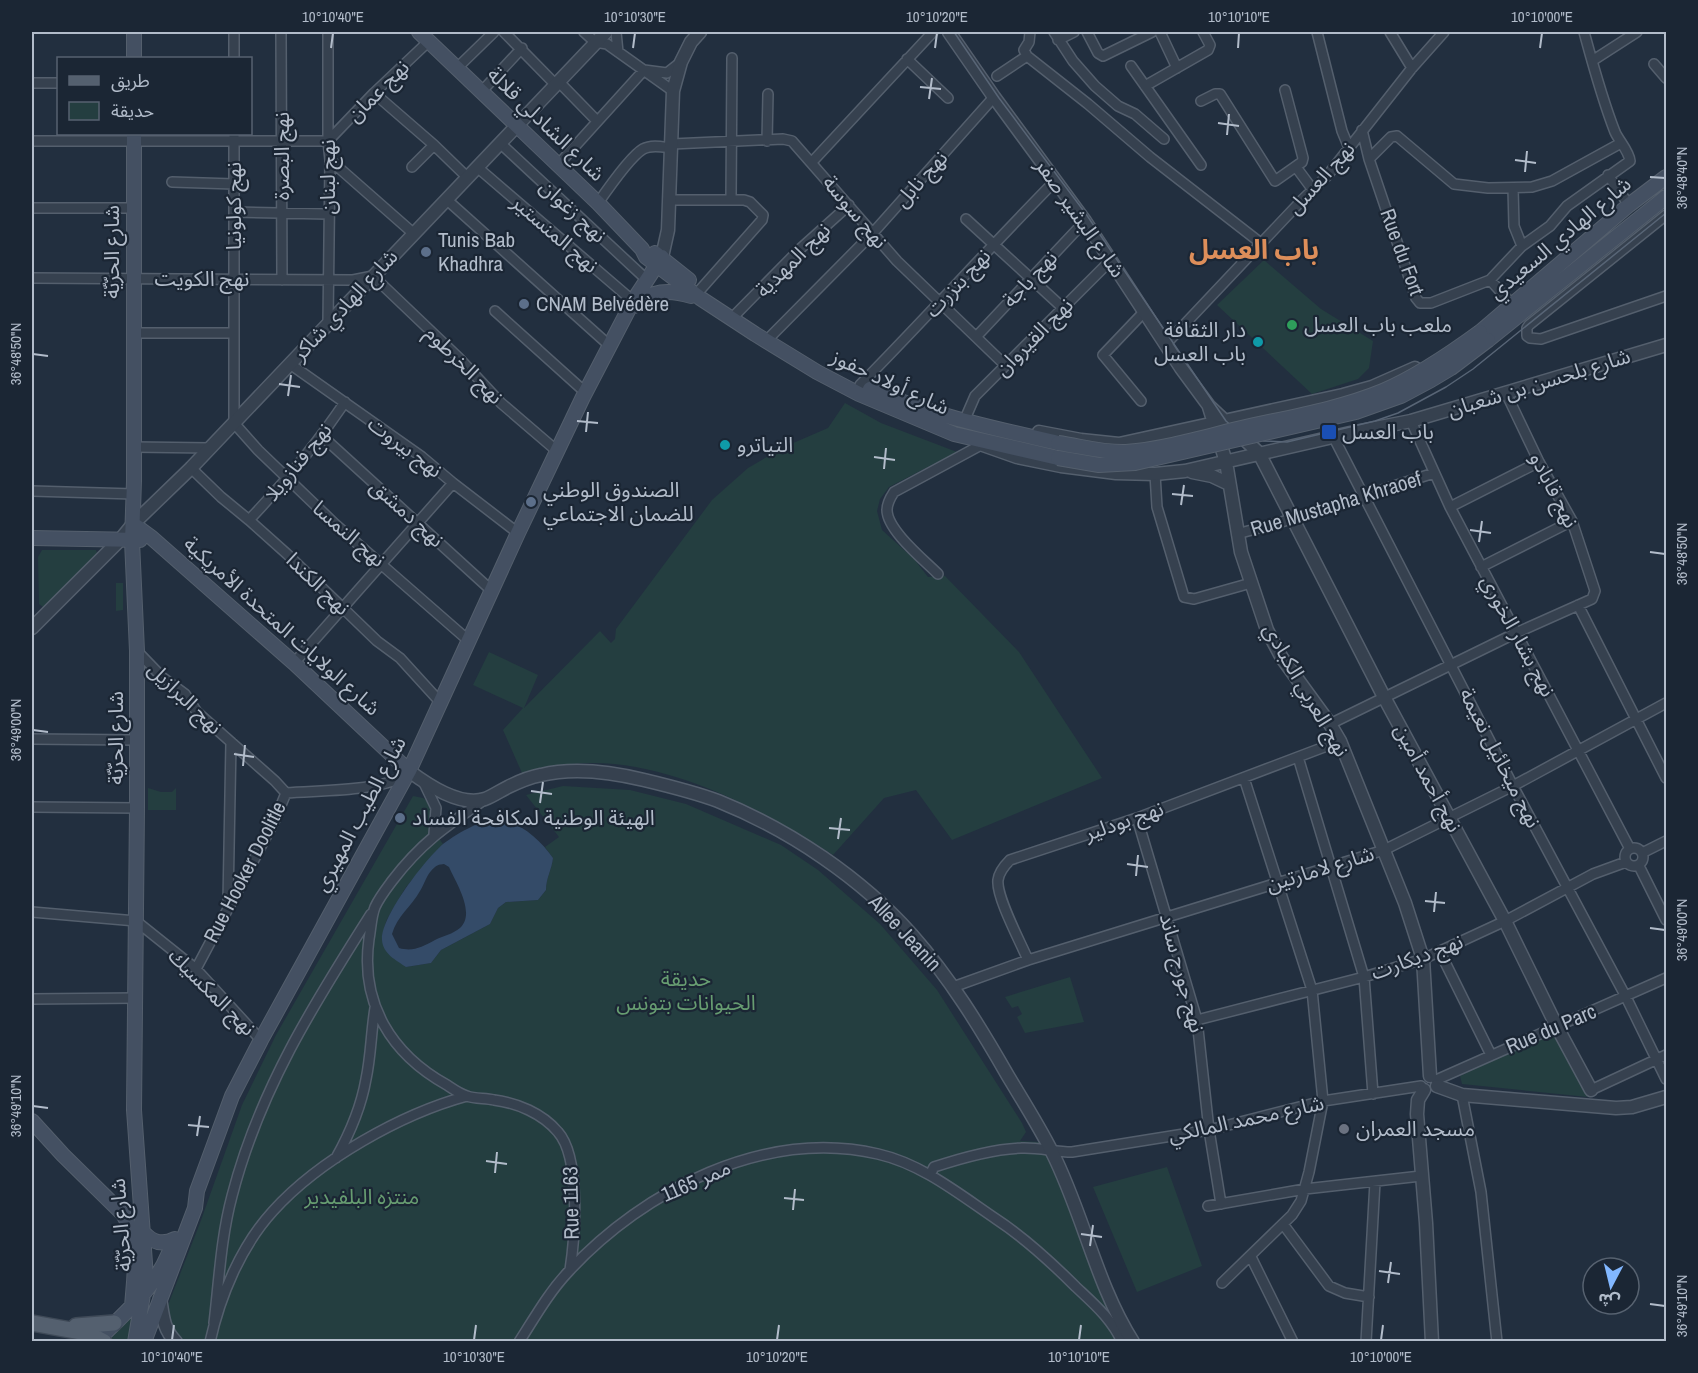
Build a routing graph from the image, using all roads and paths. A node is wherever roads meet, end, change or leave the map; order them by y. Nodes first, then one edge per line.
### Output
1 (134, 32) edge
2 (234, 32) edge
3 (281, 32) edge
4 (328, 32) edge
5 (494, 32) edge
6 (504, 32) edge
7 (584, 32) edge
8 (606, 32) edge
9 (616, 32) edge
10 (700, 32) edge
11 (933, 32) edge
12 (949, 32) edge
13 (1030, 32) edge
14 (1074, 32) edge
15 (1087, 32) edge
16 (1152, 32) edge
17 (1160, 32) edge
18 (1203, 32) edge
19 (1317, 32) edge
20 (1390, 32) edge
21 (1444, 32) edge
22 (1584, 32) edge
23 (1637, 32) edge
24 (424, 36) edge
25 (1056, 36) edge
26 (595, 42) junction
27 (522, 48) junction
28 (618, 52) junction
29 (1027, 56) junction
30 (134, 57) edge
31 (234, 57) edge
32 (732, 58) dead end
33 (907, 59) junction
34 (1592, 61) junction
35 (681, 62) junction
36 (1654, 64) dead end
37 (1131, 66) dead end
38 (457, 68) junction
39 (1177, 68) junction
40 (1412, 68) junction
41 (644, 70) junction
42 (998, 76) dead end
43 (1666, 78) edge
44 (32, 83) edge
45 (57, 83) edge
46 (557, 83) junction
47 (1145, 86) junction
48 (1285, 90) dead end
49 (482, 91) junction
50 (673, 91) junction
51 (374, 93) junction
52 (768, 94) dead end
53 (994, 97) junction
54 (948, 98) dead end
55 (1201, 101) dead end
56 (597, 121) junction
57 (516, 125) junction
58 (1362, 130) junction
59 (134, 137) edge
60 (234, 138) edge
61 (1164, 139) dead end
62 (32, 141) edge
63 (328, 141) junction
64 (767, 141) junction
65 (282, 142) junction
66 (731, 142) junction
67 (500, 143) junction
68 (1621, 143) junction
69 (434, 145) junction
70 (672, 146) junction
71 (1349, 148) junction
72 (1369, 159) junction
73 (330, 160) junction
74 (812, 162) junction
75 (558, 165) junction
76 (1201, 165) dead end
77 (412, 167) dead end
78 (477, 167) junction
79 (1296, 167) junction
80 (1608, 176) junction
81 (467, 177) junction
82 (1666, 177) edge
83 (1055, 181) junction
84 (172, 182) dead end
85 (234, 184) junction
86 (1513, 188) junction
87 (1313, 190) junction
88 (1666, 197) edge
89 (446, 199) junction
90 (731, 199) junction
91 (668, 200) junction
92 (598, 203) junction
93 (849, 205) junction
94 (1629, 205) junction
95 (32, 208) edge
96 (134, 208) junction
97 (234, 212) junction
98 (282, 213) junction
99 (328, 214) junction
100 (1666, 216) edge
101 (966, 219) dead end
102 (1085, 221) junction
103 (413, 233) junction
104 (872, 234) junction
105 (994, 244) junction
106 (1262, 244) junction
107 (1522, 246) junction
108 (642, 249) joint
109 (1111, 260) junction
110 (659, 262) junction
111 (373, 276) junction
112 (32, 278) edge
113 (1032, 278) junction
114 (133, 279) junction
115 (328, 279) junction
116 (646, 279) junction
117 (234, 280) junction
118 (282, 280) junction
119 (1490, 280) junction
120 (700, 294) junction
121 (1666, 296) edge
122 (940, 304) junction
123 (1512, 304) junction
124 (630, 306) junction
125 (1063, 308) junction
126 (495, 311) dead end
127 (1144, 312) junction
128 (736, 314) junction
129 (328, 323) junction
130 (1486, 331) junction
131 (133, 333) junction
132 (234, 333) junction
133 (771, 336) junction
134 (976, 337) junction
135 (1165, 345) junction
136 (1666, 345) edge
137 (610, 346) junction
138 (290, 364) junction
139 (1005, 365) junction
140 (860, 385) junction
141 (585, 392) junction
142 (1506, 393) junction
143 (1141, 401) dead end
144 (345, 402) junction
145 (1209, 406) joint
146 (959, 419) junction
147 (1411, 421) junction
148 (234, 423) junction
149 (1219, 423) junction
150 (954, 434) junction
151 (322, 436) junction
152 (1334, 438) junction
153 (981, 445) junction
154 (134, 447) junction
155 (210, 448) junction
156 (557, 451) junction
157 (1259, 453) junction
158 (1226, 462) junction
159 (1539, 462) junction
160 (191, 468) junction
161 (1185, 471) junction
162 (1434, 473) junction
163 (1155, 474) junction
164 (288, 479) junction
165 (453, 483) junction
166 (1229, 484) junction
167 (32, 491) edge
168 (134, 494) junction
169 (1363, 496) junction
170 (1450, 507) junction
171 (1292, 519) junction
172 (249, 520) junction
173 (1572, 521) junction
174 (417, 523) junction
175 (133, 524) junction
176 (518, 533) junction
177 (1237, 534) junction
178 (32, 538) edge
179 (152, 538) junction
180 (126, 541) junction
181 (382, 564) junction
182 (1481, 567) junction
183 (938, 574) dead end
184 (1251, 583) junction
185 (492, 591) junction
186 (1578, 605) junction
187 (342, 608) junction
188 (32, 628) edge
189 (1516, 633) junction
190 (470, 641) junction
191 (137, 651) junction
192 (294, 663) junction
193 (1452, 664) junction
194 (1384, 697) junction
195 (441, 703) junction
196 (1666, 703) edge
197 (1635, 719) junction
198 (1330, 724) junction
199 (32, 740) edge
200 (136, 740) junction
201 (1340, 741) junction
202 (231, 742) junction
203 (1578, 750) junction
204 (1298, 757) junction
205 (410, 771) junction
206 (1244, 778) junction
207 (1666, 778) edge
208 (423, 781) junction
209 (1513, 786) junction
210 (286, 793) junction
211 (486, 798) junction
212 (32, 807) edge
213 (137, 808) junction
214 (1137, 818) junction
215 (1449, 818) junction
216 (434, 834) junction
217 (1666, 841) edge
218 (1630, 849) junction
219 (1384, 850) junction
220 (1642, 853) junction
221 (1626, 862) junction
222 (1331, 866) junction
223 (1639, 866) junction
224 (1277, 882) junction
225 (1568, 888) junction
226 (228, 906) junction
227 (374, 908) junction
228 (32, 912) edge
229 (1167, 917) junction
230 (1666, 920) edge
231 (136, 921) junction
232 (1505, 921) junction
233 (1440, 952) junction
234 (1423, 959) junction
235 (1028, 960) junction
236 (196, 969) junction
237 (1364, 977) junction
238 (1666, 978) edge
239 (953, 987) junction
240 (1312, 990) junction
241 (1626, 997) junction
242 (136, 998) junction
243 (32, 999) edge
244 (375, 1008) junction
245 (1197, 1020) junction
246 (1557, 1027) junction
247 (261, 1040) junction
248 (1491, 1055) junction
249 (1666, 1055) edge
250 (1656, 1059) junction
251 (1666, 1079) edge
252 (1434, 1080) junction
253 (1422, 1088) junction
254 (1591, 1090) joint
255 (1373, 1094) junction
256 (1462, 1095) junction
257 (467, 1096) junction
258 (1666, 1097) edge
259 (1323, 1101) junction
260 (32, 1121) edge
261 (1209, 1130) junction
262 (1053, 1152) junction
263 (1072, 1152) junction
264 (335, 1159) junction
265 (1059, 1168) junction
266 (930, 1175) junction
267 (1421, 1176) junction
268 (1375, 1182) junction
269 (1305, 1190) junction
270 (197, 1191) junction
271 (1221, 1204) junction
272 (140, 1206) junction
273 (1208, 1206) dead end
274 (123, 1214) junction
275 (1283, 1224) junction
276 (144, 1233) junction
277 (175, 1239) junction
278 (1251, 1257) junction
279 (570, 1270) junction
280 (1222, 1283) dead end
281 (144, 1295) junction
282 (1369, 1297) junction
283 (160, 1298) junction
284 (132, 1307) junction
285 (32, 1323) edge
286 (114, 1323) junction
287 (214, 1323) junction
288 (60, 1327) junction
289 (1125, 1337) edge
290 (100, 1340) edge
291 (135, 1341) edge
292 (144, 1341) edge
293 (176, 1341) edge
294 (210, 1341) edge
295 (519, 1341) edge
296 (1293, 1341) edge
297 (1366, 1341) edge
298 (1432, 1341) edge
299 (1497, 1341) edge

1 - 30 main road
2 - 31 street
3 - 65 street, نهج البصرة
4 - 63 street, نهج لبنان
5 - 38 street
6 - 27 street
7 - 26 street
8 - 26 street, شارع الهادي شاكر
9 - 28 street
10 - 35 street, شارع الطيب المهيري
11 - 33 street
12 - 53 street, شارع البشير صفر
13 - 29 street
14 - 25 street
15 - 16 street
17 - 39 street
18 - 39 street
19 - 71 street
20 - 40 street
21 - 40 street, نهج العسل
22 - 34 street
23 - 34 street
24 - 38 main road, شارع الشادلي قلالة
24 - 51 street, نهج عمان
25 - 61 street
26 - 28 street
26 - 46 street, شارع الهادي شاكر
27 - 46 street
27 - 49 street
28 - 41 street
29 - 42 street
29 - 106 street
32 - 66 street
33 - 54 street
33 - 74 street
34 - 68 street
35 - 41 street
35 - 50 street, شارع الطيب المهيري
36 - 43 street
37 - 47 street
38 - 49 main road, شارع الشادلي قلالة
39 - 47 street
40 - 58 street, نهج العسل
41 - 50 street
41 - 56 street
44 - 45 street
46 - 56 street
46 - 57 street, شارع الهادي شاكر
47 - 76 street
48 - 79 street
49 - 57 main road, شارع الشادلي قلالة
50 - 70 street, شارع الطيب المهيري
51 - 63 street, نهج عمان
51 - 69 street
52 - 64 street
53 - 83 street, شارع البشير صفر
53 - 104 street, نهج نابل
55 - 79 street
56 - 75 street
57 - 67 street, شارع الهادي شاكر
57 - 75 main road, شارع الشادلي قلالة
58 - 71 street, نهج العسل
58 - 72 street, Rue du Fort
59 - 60 street
59 - 62 street
59 - 96 main road, شارع الحرّيّة
60 - 65 street
60 - 85 street, نهج كولونيا
63 - 65 street
63 - 73 street, نهج لبنان
64 - 66 street, نهج سوسة
64 - 74 street, نهج سوسة
65 - 98 street, نهج البصرة
66 - 70 street, نهج سوسة
66 - 90 street
67 - 78 street, شارع الهادي شاكر
67 - 116 street, نهج زغوان
68 - 80 street
68 - 86 street
69 - 77 street
69 - 81 street
70 - 91 street, شارع الطيب المهيري
70 - 92 street, نهج سوسة
71 - 87 street, نهج العسل
72 - 86 street
72 - 119 street, Rue du Fort
73 - 99 street, نهج لبنان
73 - 103 street
74 - 93 street, نهج سوسة
75 - 92 main road, شارع الشادلي قلالة
78 - 81 street, شارع الهادي شاكر
78 - 124 street, نهج المنستير
79 - 87 street
80 - 94 street
80 - 107 street
81 - 89 street, شارع الهادي شاكر
82 - 94 main road, شارع الهادي السعيدي
83 - 102 street, شارع البشير صفر
83 - 105 street, نهج بنزرت
84 - 85 street
85 - 97 street, نهج كولونيا
86 - 107 street
87 - 106 street, نهج العسل
88 - 130 main road, شارع الهادي السعيدي
89 - 103 street, شارع الهادي شاكر
89 - 137 street
90 - 91 street
90 - 120 street
91 - 110 street, شارع الطيب المهيري
92 - 108 main road, شارع الشادلي قلالة
93 - 104 street, نهج سوسة
93 - 128 street, نهج المهدية
94 - 123 main road, شارع الهادي السعيدي
95 - 96 street
96 - 114 main road, شارع الحرّيّة
97 - 98 street
97 - 117 street, نهج كولونيا
98 - 99 street
98 - 118 street, نهج البصرة
99 - 115 street, نهج لبنان
100 - 121 street
101 - 105 street
102 - 109 street, شارع البشير صفر
102 - 113 street, نهج باجة
103 - 111 street, شارع الهادي شاكر
104 - 122 street, نهج سوسة
104 - 133 street, نهج نابل
105 - 113 street
105 - 122 street, نهج بنزرت
106 - 135 street, نهج العسل
107 - 119 street
108 - 110 main road, شارع أولاد حفوز
109 - 125 street, نهج القيروان
109 - 127 street, شارع البشير صفر
110 - 116 main road, شارع الطيب المهيري
110 - 120 main road, شارع أولاد حفوز
111 - 115 street, نهج الكويت
111 - 129 street, شارع الهادي شاكر
111 - 156 street, نهج الخرطوم
112 - 114 street, نهج الكويت
113 - 125 street
113 - 134 street, نهج باجة
114 - 117 street, نهج الكويت
114 - 131 main road, شارع الحرّيّة
115 - 118 street, نهج الكويت
115 - 129 street, نهج لبنان
116 - 124 main road, شارع الطيب المهيري
117 - 118 street, نهج الكويت
117 - 132 street, نهج كولونيا
119 - 123 street
120 - 124 main road, شارع الطيب المهيري
120 - 128 main road, شارع أولاد حفوز
120 - 150 main road, شارع أولاد حفوز
122 - 134 street, نهج سوسة
122 - 140 street, نهج بنزرت
123 - 130 main road, شارع الهادي السعيدي
124 - 137 main road, شارع الطيب المهيري
125 - 139 street, نهج القيروان
126 - 141 street
127 - 135 street, شارع البشير صفر
127 - 143 street
128 - 133 main road, شارع أولاد حفوز
129 - 138 street, شارع الهادي شاكر
130 - 146 main road, شارع أولاد حفوز, bridge
130 - 149 street, شارع أولاد حفوز
130 - 150 main road, شارع أولاد حفوز, bridge
131 - 132 street
131 - 154 main road, شارع الحرّيّة
132 - 148 street, نهج كولونيا
133 - 140 main road, شارع أولاد حفوز
134 - 139 street, نهج سوسة
135 - 145 street, شارع البشير صفر
136 - 142 street, شارع بلحسن بن شعبان
137 - 141 main road, شارع الطيب المهيري
138 - 144 street, نهج بيروت
138 - 148 street, شارع الهادي شاكر
139 - 146 street, نهج القيروان
140 - 146 main road, شارع أولاد حفوز
141 - 156 main road, شارع الطيب المهيري
142 - 147 street, شارع بلحسن بن شعبان
142 - 159 street, نهج قابادو
144 - 151 street, نهج فنازويلا
144 - 165 street, نهج بيروت
145 - 149 street, نهج أحمد أمين
146 - 149 street, شارع أولاد حفوز
147 - 152 street, شارع بلحسن بن شعبان
147 - 162 street, نهج بشار الخوري
148 - 155 street, شارع الهادي شاكر
148 - 164 street, نهج النمسا
149 - 157 street, نهج أحمد أمين
149 - 158 street, نهج العربي الكبادي
150 - 153 street, شارع بلحسن بن شعبان
151 - 164 street, نهج فنازويلا
151 - 174 street, نهج دمشق
152 - 157 street, شارع بلحسن بن شعبان
152 - 169 street, نهج ميخائيل نعيمة
153 - 163 street, شارع بلحسن بن شعبان
153 - 183 street
154 - 155 street
154 - 168 main road, شارع الحرّيّة
155 - 160 street, شارع الهادي شاكر
156 - 176 main road, شارع الطيب المهيري
157 - 158 street, شارع بلحسن بن شعبان
157 - 171 street, نهج أحمد أمين
158 - 161 street, شارع بلحسن بن شعبان
158 - 166 street, نهج العربي الكبادي
159 - 170 street
159 - 173 street, نهج قابادو
160 - 172 street, نهج الكندا
160 - 175 street, شارع الهادي شاكر
161 - 163 street, شارع بلحسن بن شعبان
161 - 166 street
162 - 169 street, Rue Mustapha Khraoef
162 - 170 street, نهج بشار الخوري
163 - 184 street
164 - 172 street, نهج فنازويلا
164 - 181 street, نهج النمسا
165 - 174 street
165 - 176 street, نهج بيروت
166 - 177 street, نهج العربي الكبادي
167 - 168 street
168 - 175 main road, شارع الحرّيّة
169 - 171 street, Rue Mustapha Khraoef
169 - 193 street, نهج ميخائيل نعيمة
170 - 182 street, نهج بشار الخوري
171 - 177 street, Rue Mustapha Khraoef
171 - 194 street, نهج أحمد أمين
172 - 187 street, نهج الكندا
173 - 182 street
173 - 186 street, نهج قابادو
174 - 181 street
174 - 185 street, نهج دمشق
175 - 179 main road, شارع الولايات المتحدة الأمريكية
175 - 180 main road, شارع الحرّيّة
176 - 185 main road, شارع الطيب المهيري
177 - 184 street, نهج العربي الكبادي
178 - 180 main road, شارع الولايات المتحدة الأمريكية
179 - 180 main road, شارع الولايات المتحدة الأمريكية
179 - 192 main road, شارع الولايات المتحدة الأمريكية
180 - 188 street
180 - 191 main road, شارع الحرّيّة
181 - 187 street
181 - 190 street, نهج النمسا
182 - 189 street, نهج بشار الخوري
184 - 198 street, نهج العربي الكبادي
185 - 190 main road, شارع الطيب المهيري
186 - 189 street
186 - 197 street
187 - 192 street
187 - 195 street, نهج الكندا
189 - 193 street
189 - 203 street, نهج بشار الخوري
190 - 195 main road, شارع الطيب المهيري
191 - 200 main road, شارع الحرّيّة
191 - 202 street, نهج البرازيل
192 - 205 main road, شارع الولايات المتحدة الأمريكية
193 - 194 street
193 - 209 street, نهج ميخائيل نعيمة
194 - 198 street
194 - 215 street, نهج أحمد أمين
195 - 205 main road, شارع الطيب المهيري
196 - 197 street, شارع لامارتين
197 - 203 street, شارع لامارتين
197 - 207 street
198 - 201 street, نهج العربي الكبادي
199 - 200 street
200 - 213 main road, شارع الحرّيّة
201 - 204 street, نهج بودلير
201 - 219 street, نهج العربي الكبادي
202 - 210 street, نهج البرازيل
202 - 226 street
203 - 209 street, شارع لامارتين
203 - 218 street, نهج بشار الخوري
204 - 206 street, نهج بودلير
204 - 222 street
205 - 208 street
205 - 210 street, Rue Hooker Doolitle
205 - 247 main road, شارع الطيب المهيري
206 - 214 street, نهج بودلير
206 - 224 street
208 - 211 street
208 - 216 street
209 - 215 street, شارع لامارتين
209 - 225 street, نهج ميخائيل نعيمة
210 - 226 street, Rue Hooker Doolitle
211 - 216 street
211 - 239 street, Allee Jeanin
212 - 213 street
213 - 231 main road, شارع الحرّيّة
214 - 229 street, نهج جورج ساند
214 - 235 street, نهج بودلير
215 - 219 street, شارع لامارتين
215 - 232 street, نهج أحمد أمين
216 - 227 street
217 - 220 street
218 - 220 street
218 - 221 street
219 - 222 street, شارع لامارتين
219 - 234 street, نهج العربي الكبادي
220 - 223 street
221 - 223 street
221 - 225 street, نهج ديكارت
222 - 224 street, شارع لامارتين
222 - 237 street
223 - 230 street
224 - 229 street, شارع لامارتين
224 - 240 street
225 - 232 street, نهج ديكارت
225 - 241 street, نهج ميخائيل نعيمة
226 - 236 street, Rue Hooker Doolitle
227 - 244 street
227 - 287 street
228 - 231 street
229 - 235 street, شارع لامارتين
229 - 245 street, نهج جورج ساند
231 - 236 street, نهج المكسيك
231 - 242 main road, شارع الحرّيّة
232 - 233 street, نهج ديكارت
232 - 246 street, نهج أحمد أمين
233 - 234 street, نهج ديكارت
233 - 248 street
234 - 237 street, نهج ديكارت
234 - 252 street, نهج العربي الكبادي
235 - 239 street, شارع لامارتين
236 - 247 street, نهج المكسيك
237 - 240 street, نهج ديكارت
237 - 255 street
238 - 241 street, Rue du Parc
239 - 262 street, Allee Jeanin
240 - 245 street, نهج ديكارت
240 - 259 street
241 - 246 street, Rue du Parc
241 - 250 street, نهج ميخائيل نعيمة
242 - 243 street
242 - 272 main road, شارع الحرّيّة
244 - 257 street
244 - 264 street
245 - 261 street, نهج جورج ساند
246 - 248 street, Rue du Parc
246 - 254 street, نهج أحمد أمين
247 - 270 main road, شارع الطيب المهيري
248 - 252 street, Rue du Parc
249 - 250 street, نهج أحمد أمين
250 - 251 street, نهج ميخائيل نعيمة
250 - 254 street, نهج أحمد أمين
252 - 253 street
252 - 256 street
253 - 255 street, شارع محمد المالكي
253 - 267 street
255 - 259 street, شارع محمد المالكي
256 - 258 street
256 - 299 street
257 - 264 street
257 - 279 street, Rue 1163
259 - 261 street, شارع محمد المالكي
259 - 269 street
260 - 274 main road
261 - 263 street, شارع محمد المالكي
261 - 271 street, نهج جورج ساند
262 - 263 street, شارع محمد المالكي
262 - 265 street, Allee Jeanin
262 - 266 street, شارع محمد المالكي
263 - 265 street
264 - 287 street
265 - 289 street, Allee Jeanin
266 - 279 street, ممر 1165
266 - 289 street, ممر 1165
267 - 268 street
267 - 298 street
268 - 269 street
268 - 282 street
269 - 271 street
269 - 275 street
270 - 277 main road
270 - 283 main road, شارع الطيب المهيري
271 - 273 street
272 - 274 main road
272 - 276 main road, شارع الحرّيّة
274 - 284 main road
275 - 278 street
275 - 282 street
276 - 277 main road
276 - 281 main road, شارع الحرّيّة
277 - 281 main road
278 - 280 street
278 - 296 street
279 - 295 street, ممر 1165
281 - 284 main road
281 - 291 main road, شارع الحرّيّة
282 - 297 street
283 - 292 main road, شارع الطيب المهيري
283 - 293 street
284 - 286 main road
285 - 288 main road
286 - 288 main road
286 - 290 main road
287 - 294 street
288 - 290 main road

